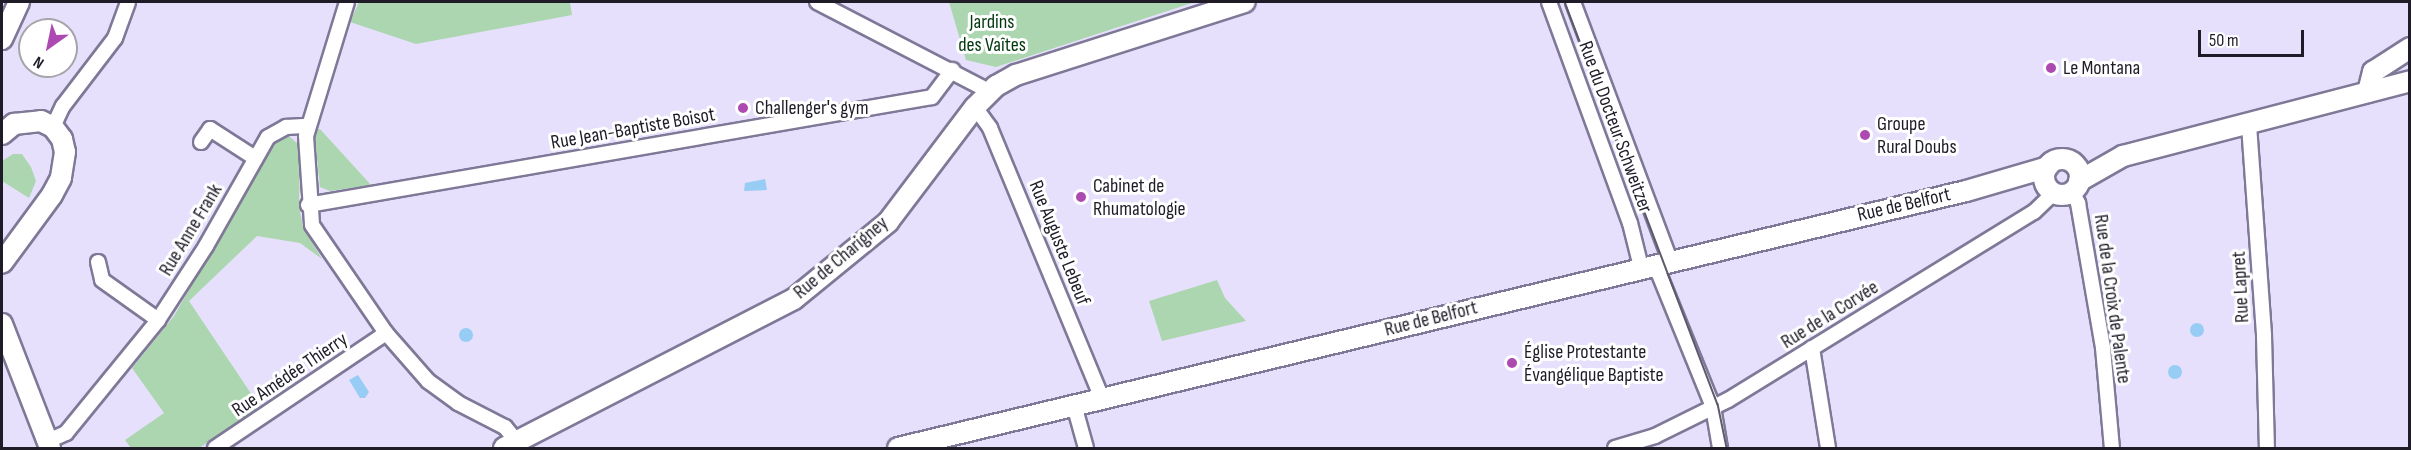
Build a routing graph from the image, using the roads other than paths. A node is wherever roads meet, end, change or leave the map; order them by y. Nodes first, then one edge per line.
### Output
1 (19, 2) edge
2 (128, 2) edge
3 (347, 2) edge
4 (818, 2) edge
5 (1245, 2) edge
6 (1549, 2) edge
7 (1573, 2) edge
8 (2, 39) edge
9 (2409, 48) edge
10 (2409, 55) edge
11 (952, 70) junction
12 (2403, 83) edge
13 (989, 91) junction
14 (2368, 92) junction
15 (975, 107) junction
16 (2249, 125) junction
17 (308, 126) junction
18 (53, 127) junction
19 (2, 134) edge
20 (201, 142) dead end
21 (255, 159) junction
22 (2065, 184) junction
23 (1966, 191) junction
24 (308, 205) junction
25 (98, 262) dead end
26 (2, 263) edge
27 (1655, 264) junction
28 (158, 320) junction
29 (2, 324) edge
30 (386, 333) junction
31 (1812, 348) junction
32 (1102, 398) junction
33 (1074, 405) junction
34 (1713, 407) junction
35 (49, 445) edge
36 (511, 445) edge
37 (215, 448) edge
38 (898, 448) edge
39 (1086, 448) edge
40 (1615, 448) edge
41 (1720, 448) edge
42 (1828, 448) edge
43 (2112, 448) edge
44 (2266, 448) edge

1 - 8 main road
2 - 18 street
3 - 17 street
4 - 11 street
5 - 13 main road, Rue de Charigney
6 - 27 street, Rue du Docteur Schweitzer
7 - 27 street, Rue du Docteur Schweitzer
9 - 14 main road
10 - 12 main road
11 - 13 street
11 - 24 street, Rue Jean-Baptiste Boisot
12 - 14 main road
13 - 15 main road, Rue de Charigney
14 - 16 main road
15 - 32 street, Rue Auguste Lebeuf
15 - 36 main road, Rue de Charigney
16 - 22 main road
16 - 44 street, Rue Lapret
17 - 21 street, Rue Anne Frank
17 - 24 street
18 - 19 main road
18 - 26 main road
20 - 21 street
21 - 28 street, Rue Anne Frank
22 - 23 main road, Rue de Belfort
22 - 23 main road, Rue de Belfort
22 - 31 street, Rue de la Corvée
22 - 43 street, Rue de la Croix de Palente
23 - 27 main road, Rue de Belfort
24 - 30 street
25 - 28 street
27 - 32 main road, Rue de Belfort
27 - 34 street
28 - 35 street, Rue Anne Frank
29 - 35 main road
30 - 36 street
30 - 37 street, Rue Amédée Thierry
31 - 34 street, Rue de la Corvée
31 - 42 street
32 - 33 main road, Rue de Belfort
33 - 38 main road, Rue de Belfort
33 - 39 street
34 - 40 street, Rue de la Corvée
34 - 41 street

